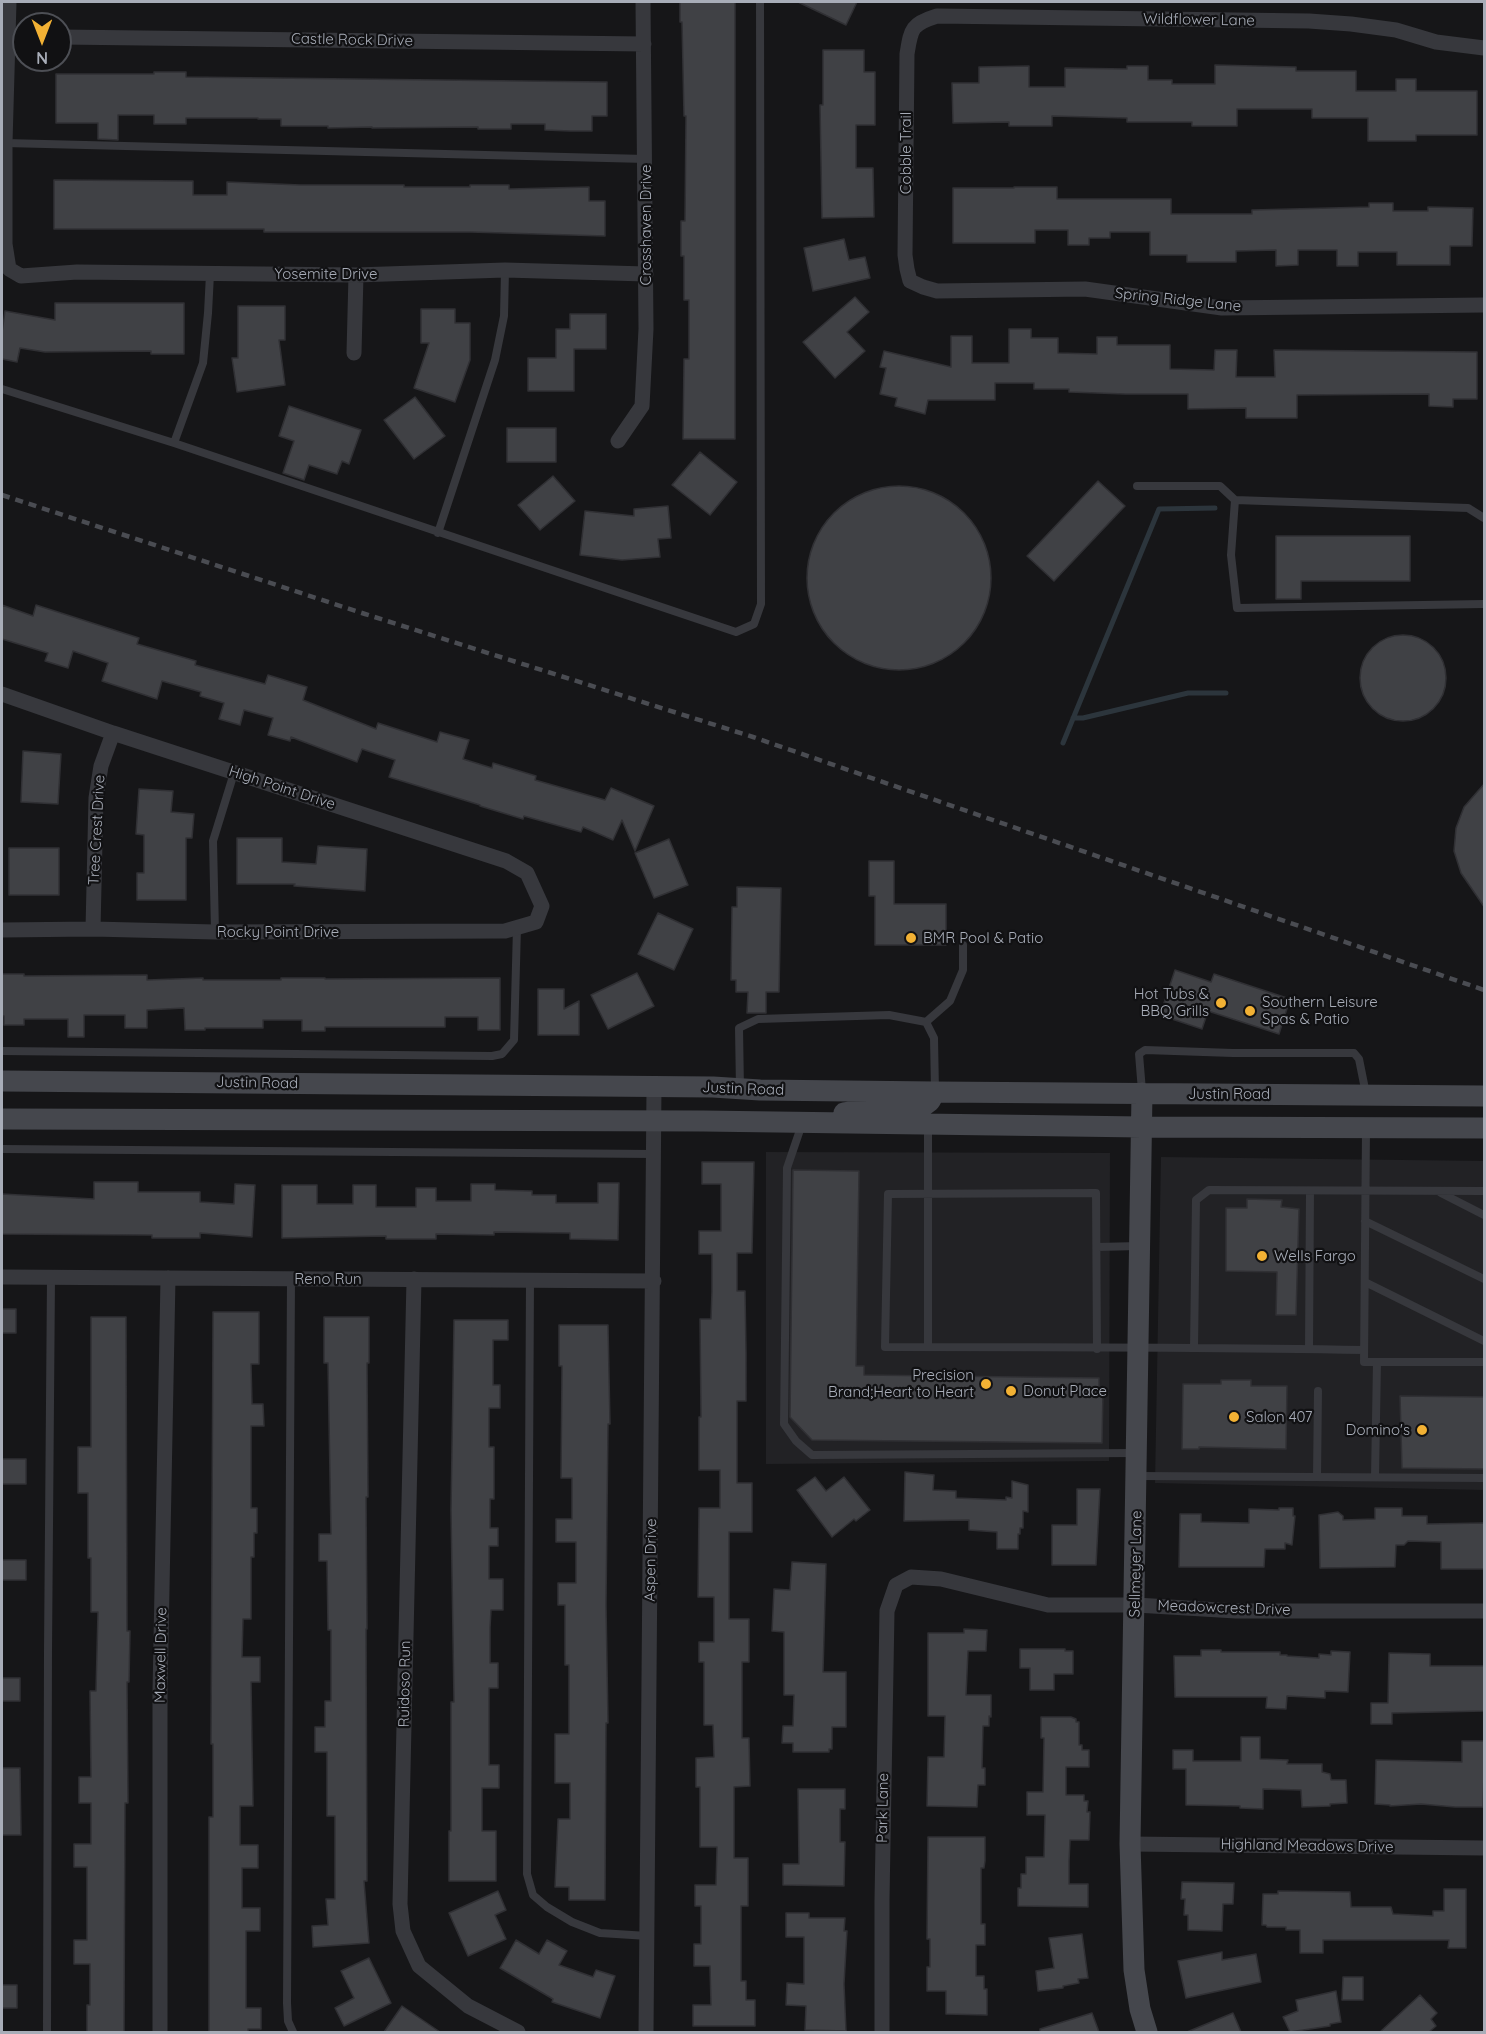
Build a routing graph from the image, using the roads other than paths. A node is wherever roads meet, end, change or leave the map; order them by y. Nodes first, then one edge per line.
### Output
1 (9, 2) edge
2 (643, 2) edge
3 (760, 2) edge
4 (914, 27) joint
5 (5, 36) edge
6 (72, 37) edge
7 (644, 44) junction
8 (1485, 48) edge
9 (5, 143) junction
10 (646, 159) junction
11 (505, 270) junction
12 (210, 273) junction
13 (646, 274) junction
14 (356, 275) junction
15 (910, 281) joint
16 (1485, 305) edge
17 (354, 353) dead end
18 (2, 389) edge
19 (618, 441) dead end
20 (174, 443) junction
21 (1137, 486) dead end
22 (1235, 500) junction
23 (1485, 518) edge
24 (438, 533) junction
25 (1485, 604) edge
26 (2, 694) edge
27 (113, 733) junction
28 (234, 772) junction
29 (542, 906) joint
30 (517, 927) junction
31 (93, 929) junction
32 (2, 930) edge
33 (215, 932) junction
34 (963, 945) dead end
35 (926, 1022) junction
36 (2, 1052) edge
37 (2, 1081) edge
38 (654, 1087) junction
39 (740, 1089) junction
40 (935, 1092) junction
41 (1142, 1094) junction
42 (1366, 1095) junction
43 (1485, 1096) edge
44 (2, 1119) edge
45 (655, 1122) junction
46 (802, 1122) junction
47 (928, 1125) junction
48 (1142, 1127) junction
49 (1366, 1128) junction
50 (1485, 1128) edge
51 (2, 1149) edge
52 (655, 1154) junction
53 (1310, 1191) junction
54 (1365, 1191) junction
55 (1437, 1191) junction
56 (1485, 1191) edge
57 (928, 1194) junction
58 (1485, 1215) edge
59 (1365, 1221) junction
60 (1140, 1246) junction
61 (1097, 1247) junction
62 (2, 1277) edge
63 (51, 1277) junction
64 (168, 1278) junction
65 (291, 1279) junction
66 (414, 1279) junction
67 (1485, 1279) edge
68 (530, 1280) junction
69 (654, 1281) junction
70 (1365, 1282) junction
71 (1485, 1341) edge
72 (928, 1347) junction
73 (1097, 1348) junction
74 (1194, 1348) junction
75 (1139, 1349) junction
76 (1309, 1349) junction
77 (1364, 1350) junction
78 (1377, 1362) junction
79 (1485, 1362) edge
80 (1318, 1391) dead end
81 (1138, 1453) junction
82 (1137, 1476) junction
83 (1317, 1477) junction
84 (1375, 1477) junction
85 (1485, 1478) edge
86 (896, 1585) joint
87 (1136, 1605) junction
88 (1485, 1611) edge
89 (1130, 1844) junction
90 (1485, 1848) edge
91 (648, 1935) junction
92 (47, 2032) edge
93 (160, 2032) edge
94 (293, 2032) edge
95 (518, 2032) edge
96 (646, 2032) edge
97 (882, 2032) edge
98 (1147, 2032) edge

1 - 5 street
2 - 7 street, Crosshaven Drive
3 - 24 lane
4 - 8 street, Wildflower Lane
4 - 15 street, Cobble Trail
5 - 9 street
6 - 7 street, Castle Rock Drive
7 - 10 street, Crosshaven Drive
9 - 10 lane
9 - 12 street, Yosemite Drive
10 - 13 street, Crosshaven Drive
11 - 13 street, Yosemite Drive
11 - 14 street, Yosemite Drive
11 - 24 lane
12 - 14 street, Yosemite Drive
12 - 20 lane
13 - 19 street, Crosshaven Drive
14 - 17 street
15 - 16 street, Spring Ridge Lane
18 - 20 lane
20 - 24 lane
21 - 22 lane
22 - 23 lane
22 - 25 lane
26 - 27 street, High Point Drive
27 - 28 street, High Point Drive
27 - 31 street, Tree Crest Drive
28 - 29 street, High Point Drive
28 - 33 lane
29 - 30 street, Rocky Point Drive
30 - 33 street, Rocky Point Drive
30 - 36 lane
31 - 32 street, Rocky Point Drive
31 - 33 street, Rocky Point Drive
34 - 35 lane
35 - 39 lane
35 - 40 lane
37 - 38 main road, Justin Road
38 - 39 main road, Justin Road
38 - 45 street, Aspen Drive
39 - 40 main road, Justin Road
40 - 41 main road, Justin Road
40 - 46 main road
41 - 42 main road, Justin Road
41 - 42 lane
41 - 48 main road, Sellmeyer Lane
42 - 43 main road, Justin Road
44 - 45 main road
45 - 46 main road
45 - 52 street, Aspen Drive
46 - 47 main road
46 - 81 lane
47 - 48 main road
47 - 57 lane
48 - 49 main road
48 - 60 main road, Sellmeyer Lane
49 - 50 main road
49 - 54 lane
51 - 52 lane
52 - 69 street, Aspen Drive
53 - 54 lane
53 - 74 lane
53 - 76 lane
54 - 55 lane
54 - 59 lane
55 - 56 lane
55 - 58 lane
57 - 61 lane
57 - 72 lane
57 - 72 lane
59 - 67 lane
59 - 70 lane
60 - 61 lane
60 - 75 main road, Sellmeyer Lane
61 - 73 lane
62 - 63 street, Reno Run
63 - 64 street, Reno Run
63 - 92 lane
64 - 65 street, Reno Run
64 - 93 street, Maxwell Drive
65 - 66 street, Reno Run
65 - 94 lane
66 - 68 street, Reno Run
66 - 95 street, Ruidoso Run
68 - 69 street, Reno Run
68 - 91 lane
69 - 91 street, Aspen Drive
70 - 71 lane
70 - 77 lane
72 - 73 lane
73 - 75 lane
74 - 75 lane
74 - 76 lane
75 - 81 main road, Sellmeyer Lane
76 - 77 lane
77 - 78 lane
78 - 79 lane
78 - 84 lane
80 - 83 lane
81 - 82 main road, Sellmeyer Lane
82 - 83 lane
82 - 87 main road, Sellmeyer Lane
83 - 84 lane
84 - 85 lane
86 - 87 street, Meadowcrest Drive
86 - 97 street, Park Lane
87 - 88 street, Meadowcrest Drive
87 - 89 main road, Sellmeyer Lane
89 - 90 street, Highland Meadows Drive
89 - 98 main road, Sellmeyer Lane
91 - 96 street, Aspen Drive

